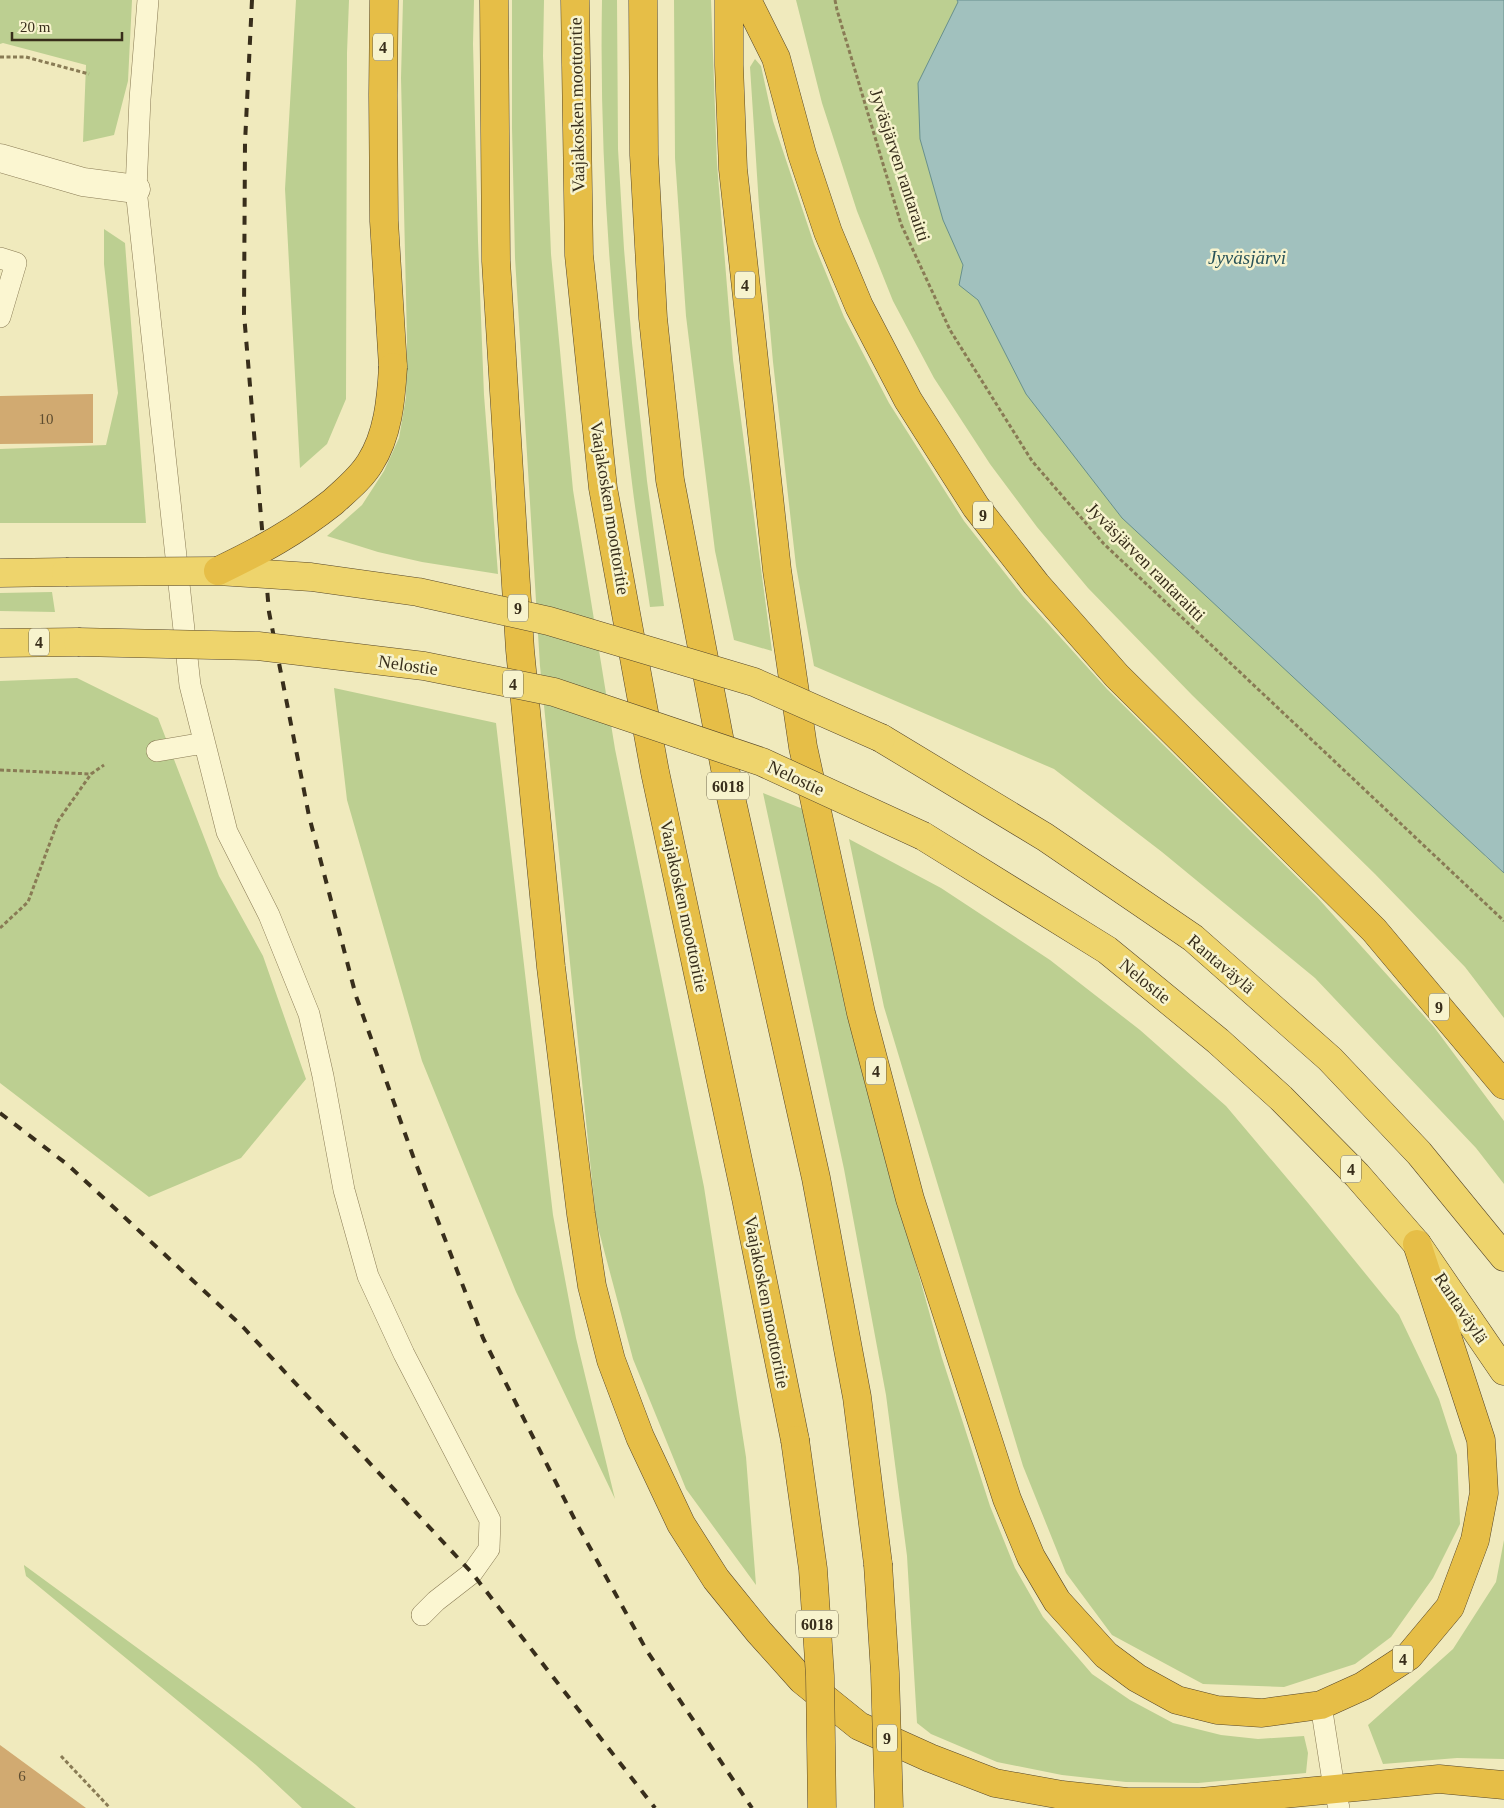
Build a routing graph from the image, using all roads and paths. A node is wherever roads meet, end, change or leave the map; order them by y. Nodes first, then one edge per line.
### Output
1 (148, 0) edge
2 (384, 0) edge
3 (494, 0) edge
4 (575, 0) edge
5 (643, 0) edge
6 (729, 0) edge
7 (747, 0) edge
8 (835, 0) edge
9 (0, 57) edge
10 (89, 74) dead end
11 (0, 158) edge
12 (136, 189) junction
13 (0, 258) edge
14 (0, 316) edge
15 (218, 571) junction
16 (0, 573) edge
17 (0, 643) edge
18 (204, 743) junction
19 (157, 751) dead end
20 (104, 765) dead end
21 (0, 770) edge
22 (91, 774) junction
23 (1504, 921) edge
24 (0, 928) edge
25 (1504, 1085) edge
26 (1417, 1244) junction
27 (1504, 1257) edge
28 (1504, 1371) edge
29 (422, 1615) dead end
30 (1321, 1705) junction
31 (60, 1756) dead end
32 (1504, 1785) edge
33 (1337, 1798) edge
34 (110, 1808) edge
35 (822, 1808) edge
36 (890, 1808) edge

1 - 12 lane
2 - 15 highway, 4, bridge
3 - 33 highway, 9
4 - 35 highway, Vaajakosken moottoritie / 6018, bridge
5 - 36 highway, 6018, bridge
6 - 30 highway, 4
7 - 25 highway, 9
8 - 23 path, Jyväsjärven rantaraitti
9 - 10 path
11 - 12 street
12 - 18 lane
13 - 14 lane
15 - 16 highway, 4, bridge
15 - 27 highway, Rantaväylä / 4, bridge
17 - 26 highway, Nelostie / 4, bridge
18 - 19 lane
18 - 29 lane
20 - 22 path
21 - 22 path
22 - 24 path
26 - 28 highway, Rantaväylä
26 - 30 highway, 4
30 - 33 lane
31 - 34 path
32 - 33 highway, 9

